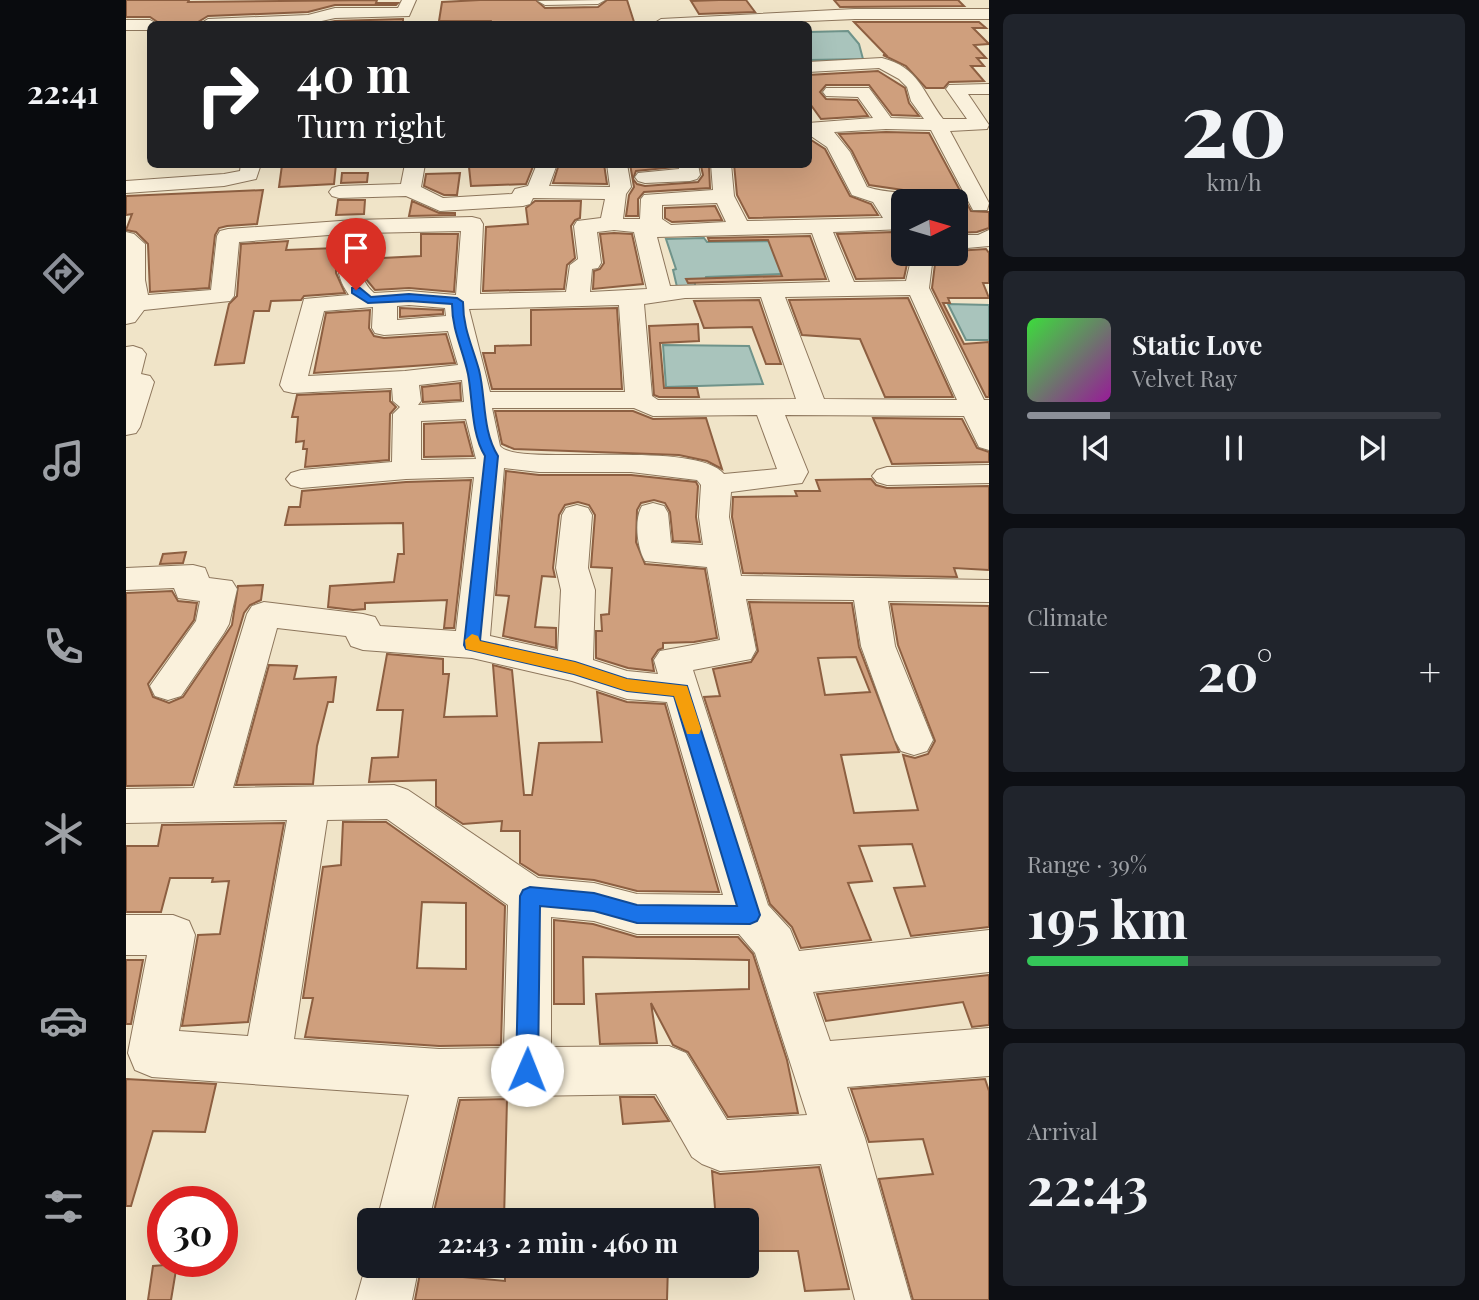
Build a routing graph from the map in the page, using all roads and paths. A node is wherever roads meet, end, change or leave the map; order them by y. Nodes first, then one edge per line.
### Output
1 (409, 0) edge
2 (589, 0) edge
3 (598, 0) edge
4 (879, 0) edge
5 (340, 6) edge
6 (546, 6) edge
7 (892, 13) junction
8 (989, 14) edge
9 (394, 15) junction
10 (845, 15) junction
11 (661, 20) edge
12 (283, 21) edge
13 (409, 21) edge
14 (126, 25) edge
15 (147, 25) edge
16 (918, 32) dead end
17 (838, 66) junction
18 (812, 67) edge
19 (989, 89) edge
20 (832, 92) dead end
21 (854, 92) junction
22 (886, 123) junction
23 (938, 125) junction
24 (813, 128) edge
25 (250, 168) edge
26 (414, 168) edge
27 (544, 168) edge
28 (689, 168) edge
29 (722, 168) edge
30 (618, 179) edge
31 (126, 187) edge
32 (410, 190) junction
33 (339, 192) dead end
34 (537, 192) junction
35 (724, 196) junction
36 (881, 198) junction
37 (891, 199) edge
38 (985, 206) edge
39 (459, 214) junction
40 (891, 214) edge
41 (611, 224) junction
42 (647, 225) junction
43 (820, 226) junction
44 (354, 228) junction
45 (740, 229) junction
46 (891, 229) edge
47 (989, 237) edge
48 (126, 239) edge
49 (968, 242) edge
50 (921, 266) edge
51 (917, 288) junction
52 (845, 290) junction
53 (771, 292) junction
54 (660, 294) junction
55 (631, 298) junction
56 (377, 300) junction
57 (578, 300) junction
58 (461, 309) junction
59 (132, 310) edge
60 (126, 355) edge
61 (473, 371) junction
62 (405, 379) junction
63 (126, 381) edge
64 (639, 400) junction
65 (477, 405) junction
66 (768, 407) junction
67 (813, 407) junction
68 (982, 408) edge
69 (407, 414) junction
70 (126, 427) edge
71 (989, 440) edge
72 (491, 461) junction
73 (406, 470) junction
74 (989, 474) edge
75 (887, 476) dead end
76 (301, 479) dead end
77 (716, 484) junction
78 (653, 513) dead end
79 (577, 515) dead end
80 (723, 572) junction
81 (126, 579) edge
82 (869, 589) junction
83 (989, 591) edge
84 (472, 645) junction
85 (575, 668) junction
86 (168, 686) dead end
87 (681, 690) junction
88 (914, 740) dead end
89 (310, 803) junction
90 (209, 804) junction
91 (126, 806) edge
92 (530, 896) junction
93 (750, 915) junction
94 (126, 935) edge
95 (989, 951) edge
96 (784, 974) junction
97 (989, 1052) edge
98 (267, 1062) junction
99 (816, 1066) junction
100 (527, 1070) junction
101 (439, 1073) junction
102 (840, 1139) junction
103 (406, 1208) edge
104 (390, 1278) edge
105 (384, 1300) edge
106 (883, 1300) edge

1 - 9 street
2 - 3 street
2 - 6 street
4 - 7 street
5 - 9 street
5 - 12 street
7 - 8 street
7 - 10 street
9 - 13 street
10 - 11 street
10 - 16 street
14 - 15 street
17 - 18 street
17 - 21 street
17 - 23 street
19 - 23 street
20 - 21 street
21 - 22 street
22 - 23 street
22 - 24 street
23 - 38 street
24 - 36 street
25 - 31 street
26 - 32 street
27 - 34 street
28 - 30 street
29 - 35 street
30 - 34 street
30 - 41 street
32 - 33 street
32 - 39 street
34 - 39 street
35 - 42 street
35 - 45 street
36 - 37 street
36 - 40 street
39 - 44 street
39 - 58 street
41 - 42 street
41 - 57 street
42 - 45 street
42 - 54 street
43 - 45 street
43 - 46 street
43 - 52 street
44 - 56 street
44 - 59 street
47 - 49 street
48 - 59 street
50 - 51 street
51 - 52 street
51 - 68 street
52 - 53 street
53 - 54 street
53 - 67 street
54 - 55 street
55 - 57 street
55 - 64 street
56 - 58 street
56 - 62 street
57 - 58 street
58 - 61 street
60 - 63 street
61 - 62 street
61 - 65 street
62 - 69 street
63 - 70 street
64 - 65 street
64 - 66 street
65 - 69 street
65 - 72 street
66 - 67 street
66 - 77 street
67 - 68 street
68 - 71 street
69 - 73 street
72 - 73 street
72 - 77 street
72 - 84 street
73 - 76 street
74 - 75 street
77 - 80 street
78 - 80 street
79 - 85 street
80 - 82 street
80 - 87 street
81 - 86 street
82 - 83 street
82 - 88 street
84 - 85 street
84 - 90 street
85 - 87 street
87 - 93 street
89 - 90 street
89 - 92 street
89 - 98 street
90 - 91 street
92 - 93 street
92 - 100 street
93 - 96 street
94 - 98 street
95 - 96 street
96 - 99 street
97 - 99 street
98 - 101 street
99 - 102 street
100 - 101 street
100 - 102 street
101 - 103 street
102 - 106 street
104 - 105 street

